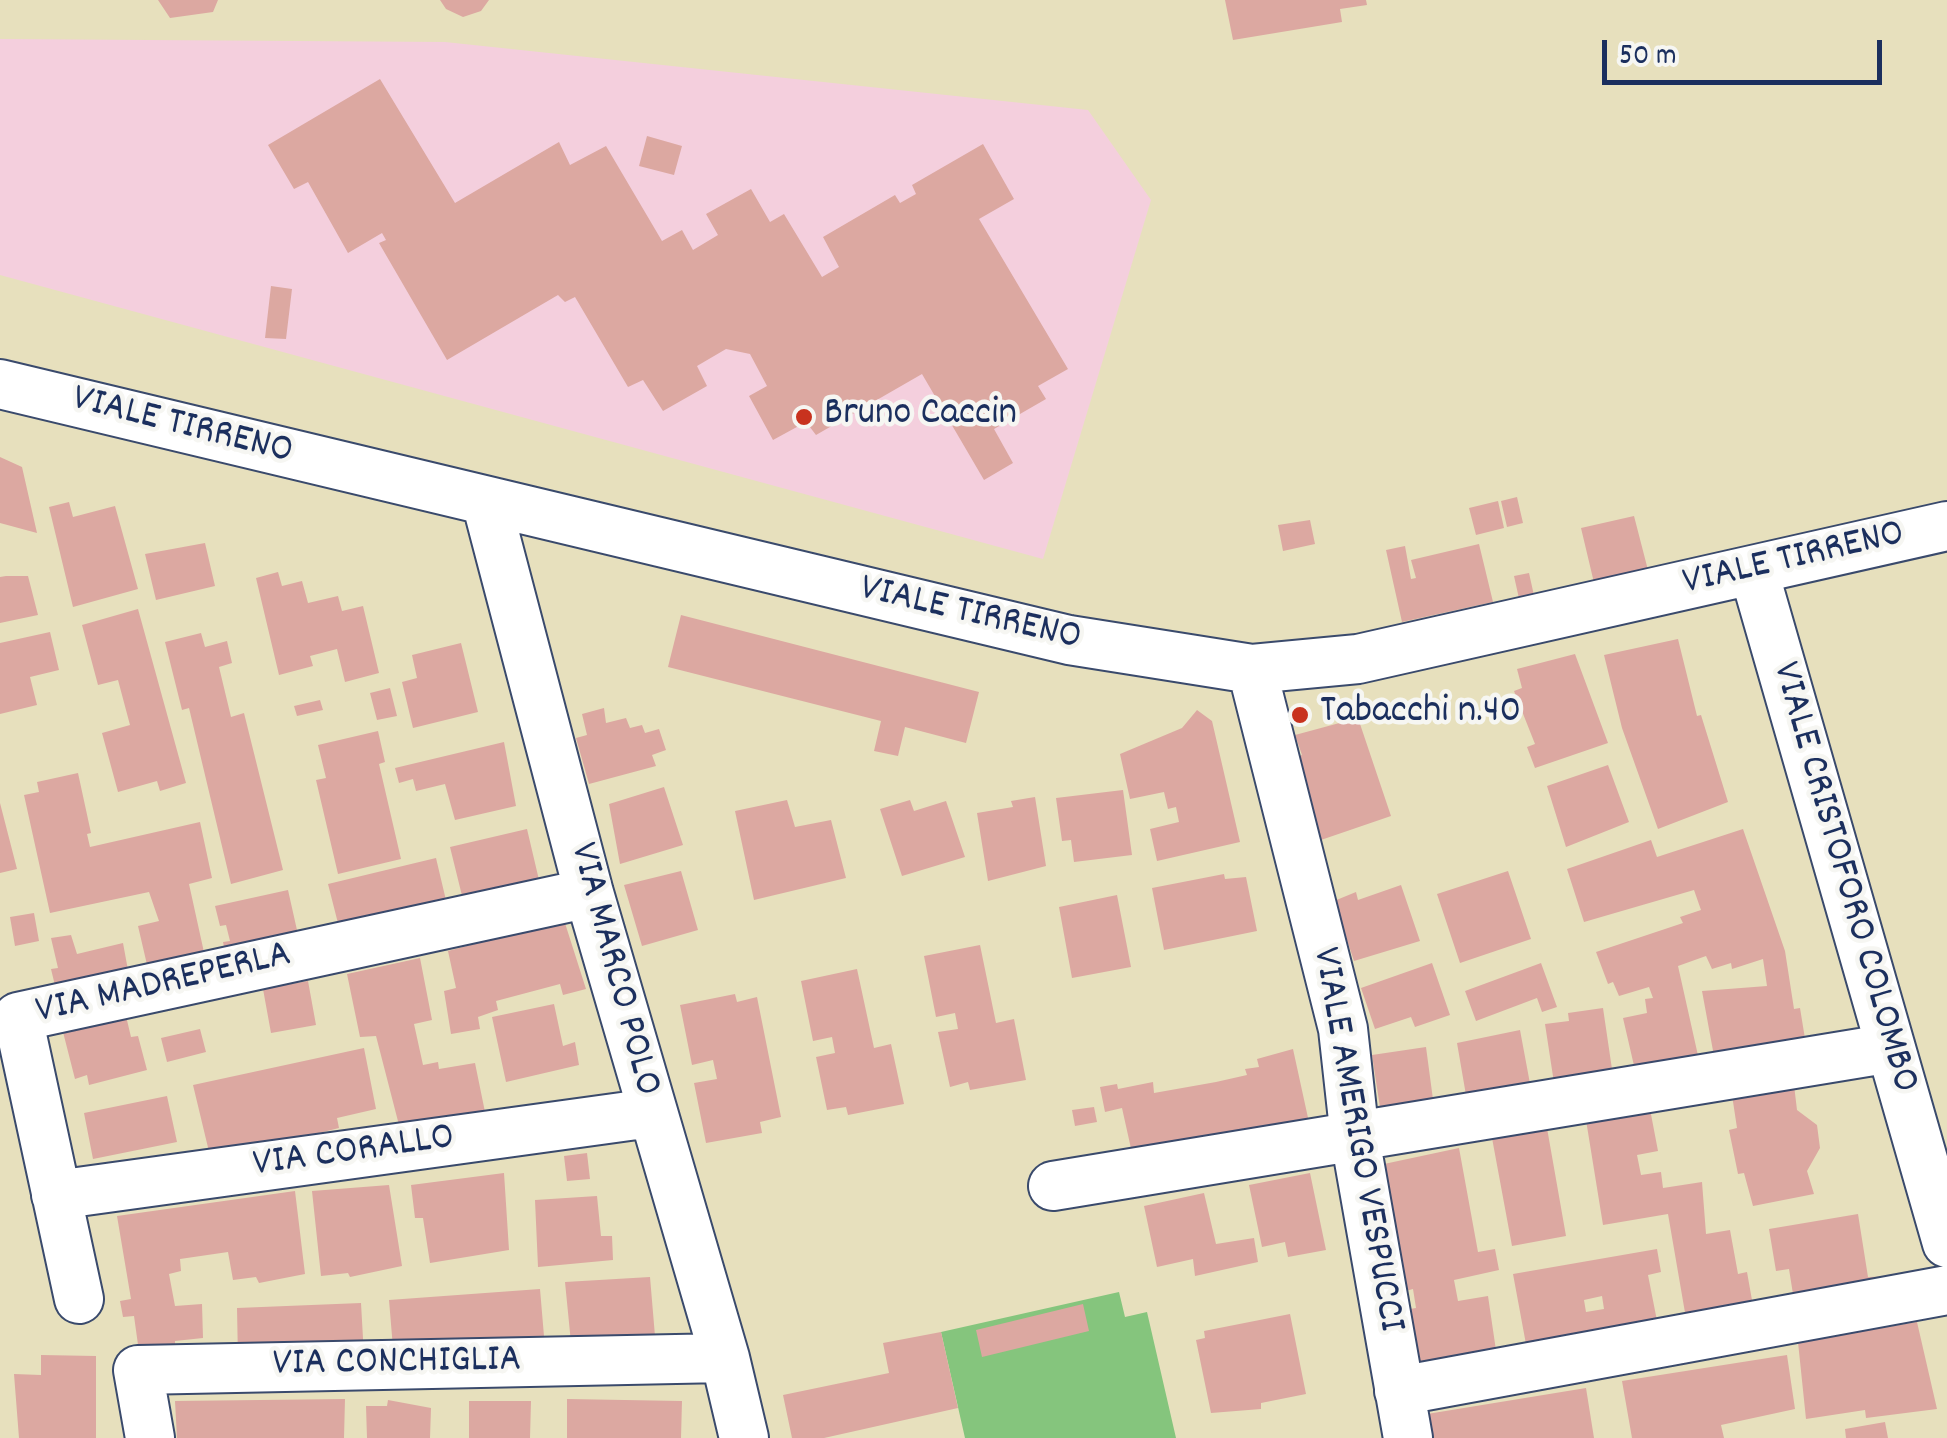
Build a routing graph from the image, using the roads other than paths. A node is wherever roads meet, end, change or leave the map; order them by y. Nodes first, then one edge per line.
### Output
1 (0, 384) edge
2 (486, 501) junction
3 (1947, 526) edge
4 (1754, 572) junction
5 (1252, 669) junction
6 (589, 893) junction
7 (1890, 1048) junction
8 (651, 1113) junction
9 (1355, 1138) junction
10 (1053, 1186) dead end
11 (56, 1195) junction
12 (1947, 1242) edge
13 (1947, 1290) edge
14 (80, 1299) dead end
15 (725, 1358) junction
16 (1399, 1392) junction
17 (150, 1438) edge
18 (744, 1438) edge
19 (1408, 1438) edge

1 - 2 street, VIALE TIRRENO
2 - 5 street, VIALE TIRRENO
2 - 6 street, VIA MARCO POLO
3 - 4 street, VIALE TIRRENO
4 - 5 street, VIALE TIRRENO
4 - 7 street, VIALE CRISTOFORO COLOMBO
5 - 9 street, VIALE AMERIGO VESPUCCI
6 - 8 street, VIA MARCO POLO
6 - 11 street, VIA MADREPERLA
7 - 9 street
7 - 12 street, VIALE CRISTOFORO COLOMBO
8 - 11 street, VIA CORALLO
8 - 15 street, VIA MARCO POLO
9 - 10 street
9 - 16 street, VIALE AMERIGO VESPUCCI
11 - 14 street, VIA MADREPERLA
13 - 16 street
15 - 17 street, VIA CONCHIGLIA
15 - 18 street, VIA MARCO POLO
16 - 19 street, VIALE AMERIGO VESPUCCI

